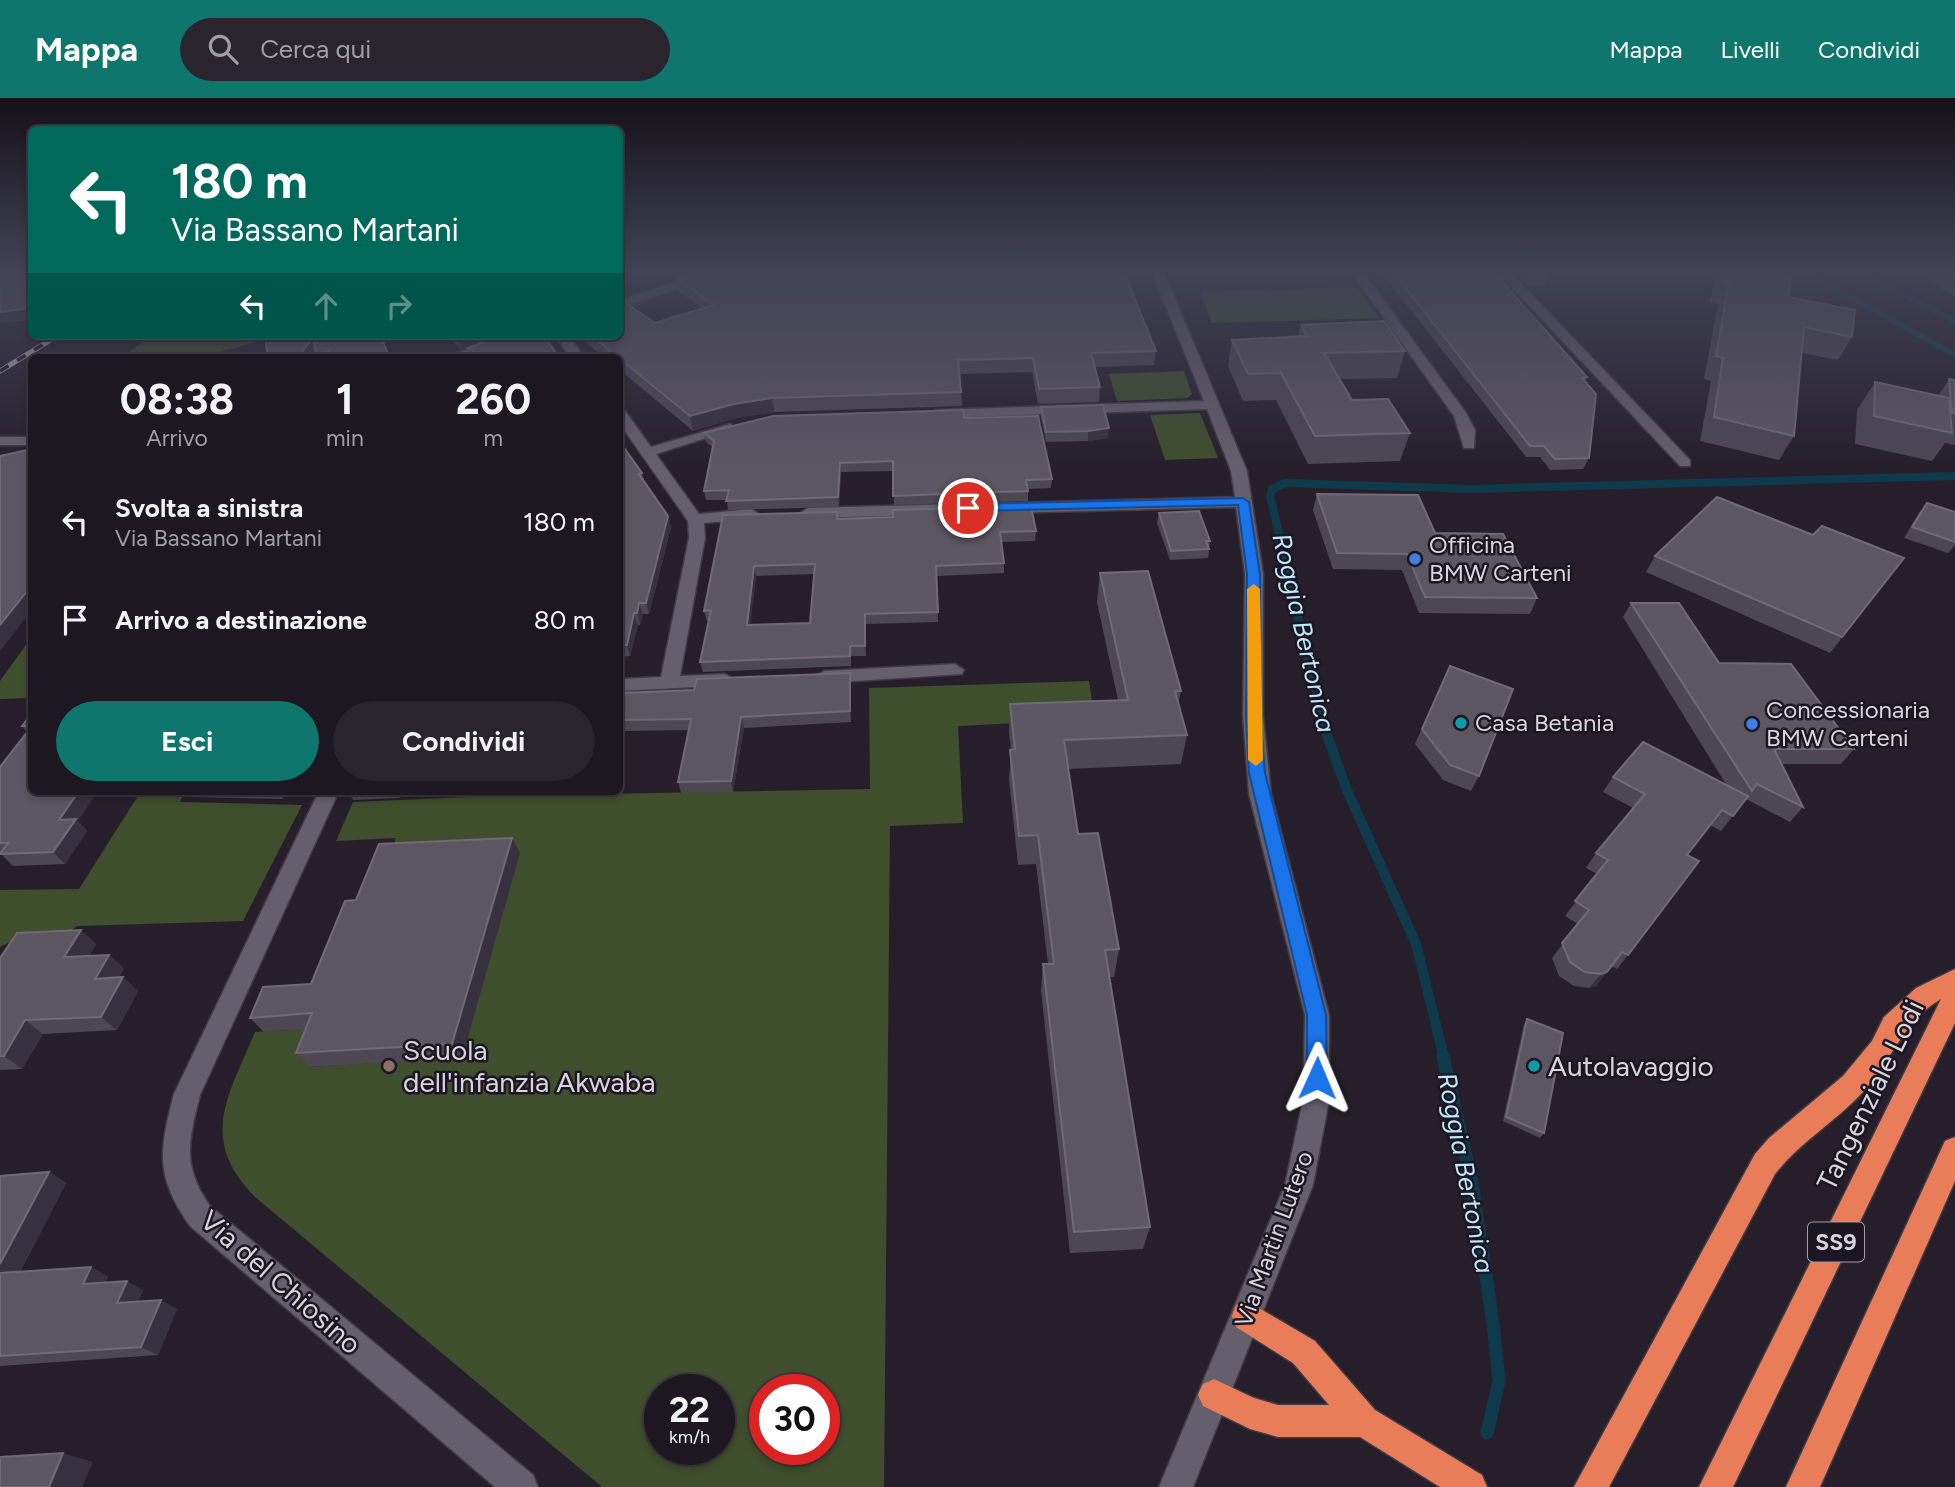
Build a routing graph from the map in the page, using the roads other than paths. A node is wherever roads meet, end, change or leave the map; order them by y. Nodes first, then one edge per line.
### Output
1 (1185, 337) edge
2 (1404, 337) edge
3 (1565, 337) edge
4 (506, 340) edge
5 (462, 354) edge
6 (1214, 405) junction
7 (926, 414) edge
8 (623, 418) edge
9 (743, 424) edge
10 (28, 440) edge
11 (0, 441) edge
12 (1469, 445) dead end
13 (648, 452) junction
14 (28, 454) edge
15 (10, 457) edge
16 (1685, 463) dead end
17 (1243, 502) junction
18 (695, 519) junction
19 (955, 670) dead end
20 (802, 678) edge
21 (749, 680) edge
22 (669, 682) junction
23 (623, 685) edge
24 (327, 795) edge
25 (1955, 979) edge
26 (1955, 997) edge
27 (1955, 1150) edge
28 (1247, 1316) junction
29 (1214, 1395) junction
30 (1364, 1421) junction
31 (522, 1487) edge
32 (1176, 1487) edge
33 (1470, 1487) edge
34 (1591, 1487) edge
35 (1716, 1487) edge
36 (1803, 1487) edge

1 - 6 street, Via Martin Lutero
2 - 12 street
3 - 16 street
4 - 5 street
6 - 7 street
6 - 17 street, Via Martin Lutero
8 - 13 street
9 - 13 street
10 - 11 street
13 - 18 street
14 - 15 street
17 - 18 street
17 - 28 street, Via Martin Lutero
18 - 22 street
19 - 20 street
21 - 22 street
22 - 23 street
24 - 31 street, Via del Chiosino
25 - 34 highway
26 - 35 highway, Tangenziale Lodi / SS9
27 - 36 highway
28 - 29 street, Via Martin Lutero
28 - 30 highway
29 - 30 highway
29 - 32 street, Via Martin Lutero
30 - 33 highway

